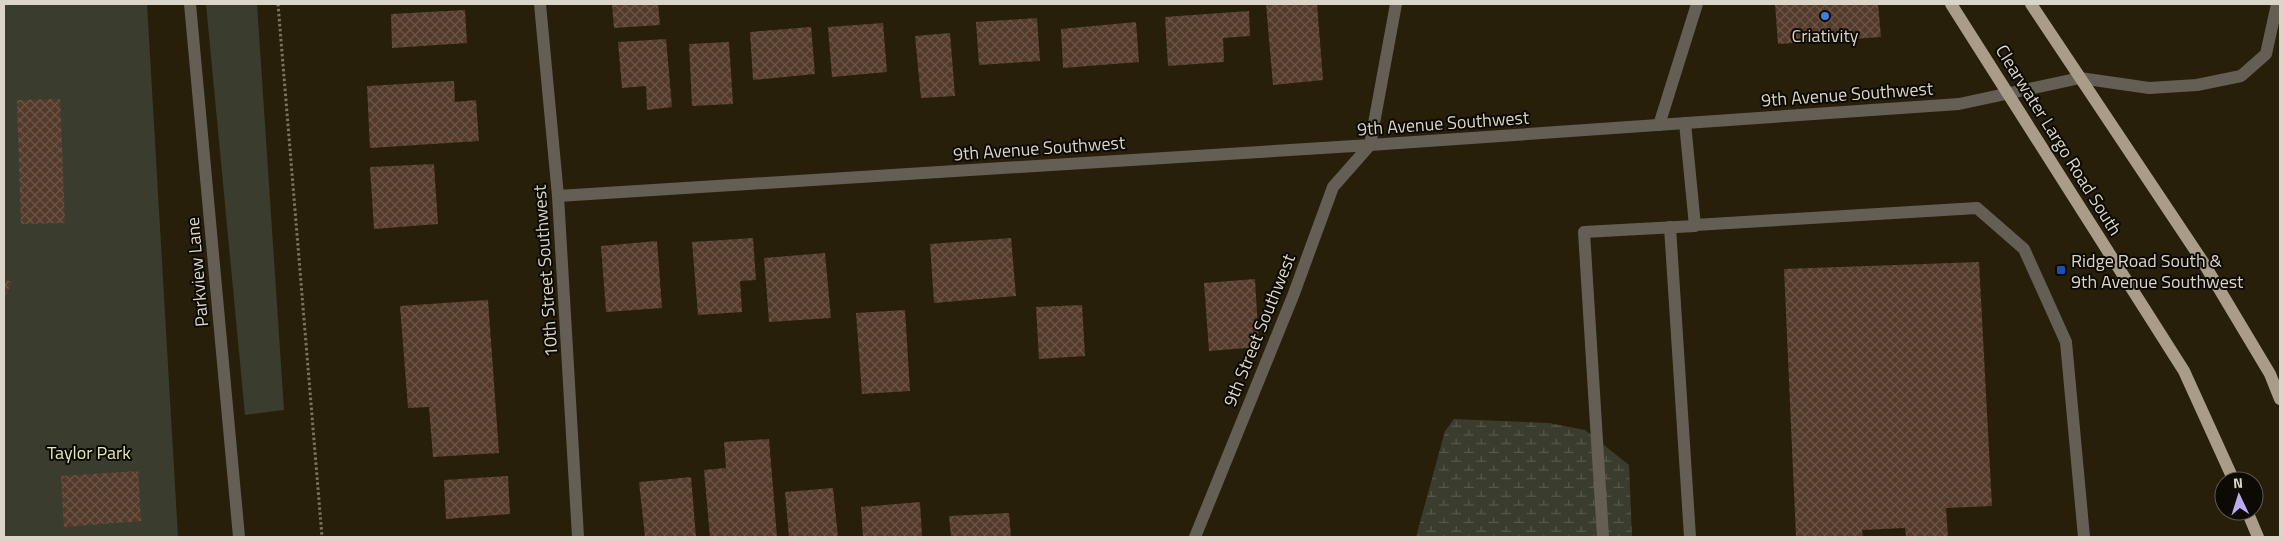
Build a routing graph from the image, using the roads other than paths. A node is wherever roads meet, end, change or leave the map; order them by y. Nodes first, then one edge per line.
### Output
1 (190, 4) edge
2 (540, 4) edge
3 (1396, 4) edge
4 (1697, 4) edge
5 (1951, 4) edge
6 (2031, 4) edge
7 (2277, 4) edge
8 (2080, 78) junction
9 (2008, 93) junction
10 (1685, 123) junction
11 (1659, 125) junction
12 (1370, 145) junction
13 (558, 196) junction
14 (1695, 225) junction
15 (1670, 227) junction
16 (2280, 399) edge
17 (2229, 471) edge
18 (2250, 521) edge
19 (239, 537) edge
20 (578, 537) edge
21 (1195, 537) edge
22 (1603, 537) edge
23 (1690, 537) edge
24 (2084, 537) edge
25 (2256, 537) edge

1 - 19 street, Parkview Lane
2 - 13 street, 10th Street Southwest
3 - 12 street
4 - 11 street
5 - 9 main road, Clearwater Largo Road South
6 - 8 main road
7 - 8 street, 9th Avenue Southwest
8 - 9 street, 9th Avenue Southwest
8 - 16 main road
9 - 10 street, 9th Avenue Southwest
9 - 17 main road, Clearwater Largo Road South
10 - 11 street, 9th Avenue Southwest
10 - 14 street
11 - 12 street, 9th Avenue Southwest
12 - 13 street, 9th Avenue Southwest
12 - 21 street, 9th Street Southwest
13 - 20 street, 10th Street Southwest
14 - 15 street
14 - 24 street
15 - 22 street
15 - 23 street
18 - 25 main road

